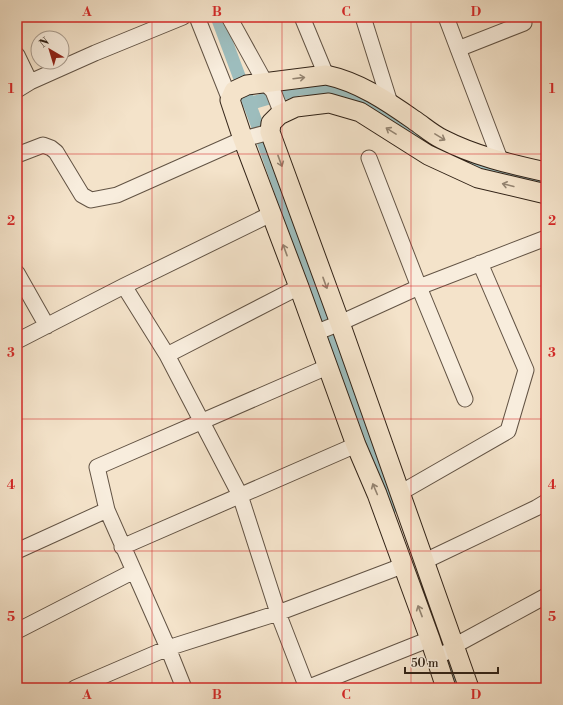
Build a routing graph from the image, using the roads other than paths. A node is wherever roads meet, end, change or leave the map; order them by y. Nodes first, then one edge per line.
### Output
1 (183, 17) edge
2 (196, 17) edge
3 (229, 17) edge
4 (302, 17) edge
5 (363, 17) edge
6 (446, 17) edge
7 (521, 17) edge
8 (458, 49) junction
9 (17, 55) edge
10 (326, 75) junction
11 (30, 82) junction
12 (17, 90) edge
13 (237, 92) junction
14 (274, 97) junction
15 (390, 103) junction
16 (257, 135) junction
17 (17, 155) edge
18 (369, 158) dead end
19 (501, 162) junction
20 (546, 172) edge
21 (546, 194) edge
22 (271, 214) junction
23 (546, 238) edge
24 (480, 263) junction
25 (17, 273) edge
26 (124, 286) junction
27 (298, 287) junction
28 (419, 287) junction
29 (337, 325) junction
30 (47, 326) junction
31 (317, 332) junction
32 (17, 341) edge
33 (167, 356) junction
34 (327, 367) junction
35 (465, 399) dead end
36 (203, 422) junction
37 (356, 445) junction
38 (400, 493) junction
39 (240, 495) junction
40 (546, 502) edge
41 (107, 510) junction
42 (122, 548) junction
43 (17, 551) edge
44 (425, 561) junction
45 (402, 566) junction
46 (134, 571) junction
47 (546, 596) edge
48 (278, 613) junction
49 (17, 631) edge
50 (430, 639) junction
51 (168, 648) junction
52 (445, 652) junction
53 (75, 688) edge
54 (184, 688) edge
55 (307, 688) edge
56 (446, 688) edge
57 (469, 688) edge

1 - 11 street
2 - 13 street
3 - 14 street
4 - 10 street
5 - 15 street
6 - 8 street
7 - 8 street
8 - 19 street
9 - 11 street
14 -> 10 main road
10 - 15 main road
11 - 12 street
13 - 14 main road
13 - 16 main road
14 - 16 main road
21 -> 14 main road
15 -> 19 main road
16 - 17 street
16 - 22 main road
16 -> 29 main road
18 - 28 street
19 - 20 main road
22 - 26 street
27 -> 22 main road
23 - 24 street
24 - 28 street
24 - 38 street
25 - 30 street
26 - 30 street
26 - 33 street
27 - 31 main road
27 - 33 street
28 - 29 street
28 - 35 street
29 - 31 street
29 - 38 main road
30 - 32 street
31 - 34 main road
33 - 36 street
34 - 36 street
34 - 37 main road
36 - 39 street
36 - 41 street
37 - 39 street
45 -> 37 main road
38 - 44 main road
39 - 42 street
39 - 48 street
40 - 44 street
41 - 42 street
41 - 43 street
42 - 46 street
44 - 52 main road
45 - 48 street
50 -> 45 main road
46 - 49 street
46 - 51 street
47 - 52 street
48 - 51 street
48 - 55 street
50 - 52 main road
50 - 55 street
51 - 53 street
51 - 54 street
52 - 56 main road
52 - 57 main road

